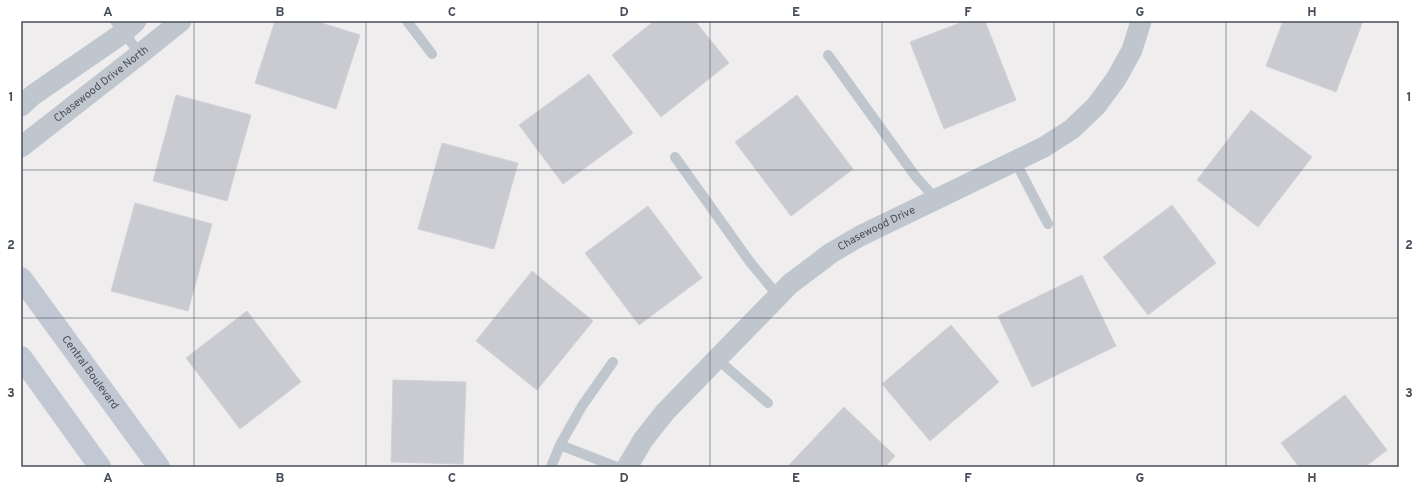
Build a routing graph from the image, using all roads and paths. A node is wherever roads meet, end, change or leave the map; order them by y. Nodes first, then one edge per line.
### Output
1 (181, 21) edge
2 (407, 21) edge
3 (1142, 21) edge
4 (125, 25) edge
5 (140, 54) junction
6 (432, 54) dead end
7 (828, 55) dead end
8 (21, 106) edge
9 (21, 147) edge
10 (676, 157) dead end
11 (1015, 161) junction
12 (936, 199) junction
13 (1048, 224) dead end
14 (21, 278) edge
15 (778, 296) junction
16 (21, 358) edge
17 (717, 359) junction
18 (613, 362) dead end
19 (768, 403) dead end
20 (560, 445) junction
21 (100, 467) edge
22 (159, 467) edge
23 (551, 467) edge
24 (617, 467) edge
25 (627, 467) edge

1 - 5 street, Chasewood Drive North
2 - 6 lane
3 - 11 street, Chasewood Drive
4 - 5 lane
4 - 8 street
5 - 9 street, Chasewood Drive North
7 - 12 lane
10 - 15 lane
11 - 12 street, Chasewood Drive
11 - 13 lane
12 - 15 street, Chasewood Drive
14 - 22 street, Central Boulevard
15 - 17 street, Chasewood Drive
16 - 21 street
17 - 19 lane
17 - 25 street, Chasewood Drive
18 - 20 lane
20 - 23 lane
20 - 24 lane

